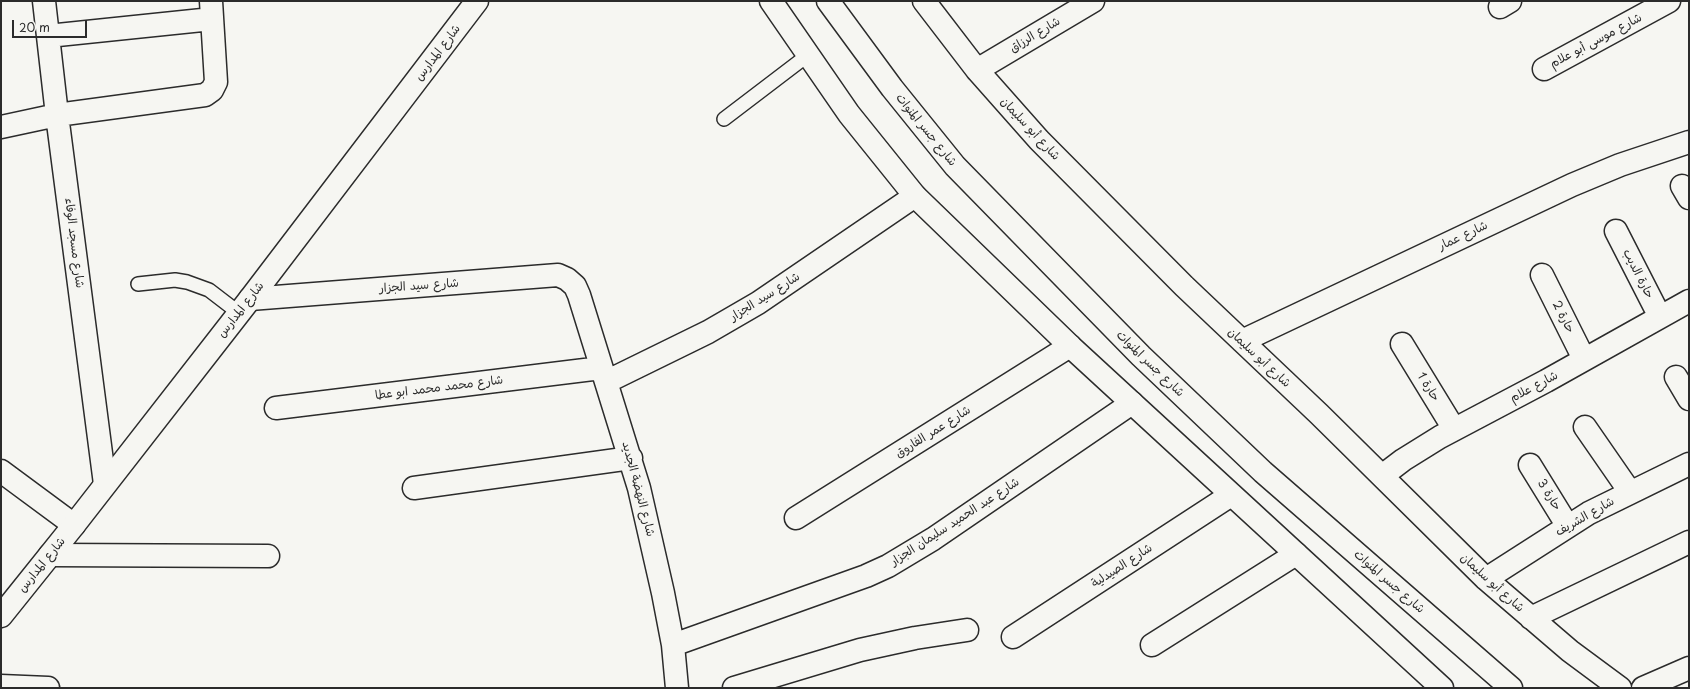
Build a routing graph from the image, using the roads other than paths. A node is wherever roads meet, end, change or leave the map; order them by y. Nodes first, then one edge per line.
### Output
1 (44, 1) edge
2 (477, 1) edge
3 (770, 1) edge
4 (828, 1) edge
5 (924, 1) edge
6 (1093, 1) edge
7 (1669, 1) edge
8 (211, 10) edge
9 (48, 36) junction
10 (808, 55) junction
11 (1544, 69) dead end
12 (977, 70) junction
13 (57, 115) junction
14 (724, 120) dead end
15 (1, 127) edge
16 (1689, 142) edge
17 (915, 196) junction
18 (1616, 231) dead end
19 (1542, 275) dead end
20 (138, 284) dead end
21 (579, 295) joint
22 (1689, 300) edge
23 (245, 306) junction
24 (1660, 317) junction
25 (1242, 341) junction
26 (1402, 344) dead end
27 (1070, 346) junction
28 (1584, 359) junction
29 (604, 375) junction
30 (1676, 377) dead end
31 (1689, 399) edge
32 (1132, 403) junction
33 (276, 408) dead end
34 (1585, 427) dead end
35 (1454, 429) junction
36 (631, 458) junction
37 (1689, 464) edge
38 (1530, 466) dead end
39 (1, 471) edge
40 (1382, 476) junction
41 (105, 484) junction
42 (414, 488) dead end
43 (1630, 492) junction
44 (1231, 495) junction
45 (796, 518) dead end
46 (1568, 525) junction
47 (74, 526) junction
48 (1689, 542) edge
49 (1296, 554) junction
50 (50, 555) junction
51 (268, 556) dead end
52 (1486, 579) junction
53 (1, 616) edge
54 (1531, 618) junction
55 (967, 630) dead end
56 (1013, 637) dead end
57 (673, 645) junction
58 (1152, 645) dead end
59 (1689, 668) edge
60 (1, 686) edge
61 (48, 688) edge
62 (677, 688) edge
63 (734, 688) edge
64 (1442, 688) edge
65 (1511, 688) edge
66 (1620, 688) edge
67 (1643, 688) edge

1 - 9 street, شارع مسجد الوفاء
2 - 23 street, شارع المدارس
3 - 10 street
4 - 65 street, شارع جسر المنوات
5 - 12 street, شارع أبو سليمان
6 - 12 street, شارع الرزاق
7 - 11 street, شارع موسى أبو علام
8 - 9 street
8 - 13 street
9 - 13 street, شارع مسجد الوفاء
10 - 14 lane
10 - 17 street
12 - 25 street, شارع أبو سليمان
13 - 15 street
13 - 41 street, شارع مسجد الوفاء
16 - 25 street, شارع عمار
17 - 27 street
17 - 29 street, شارع سيد الجزار
18 - 24 street, حارة الديب
19 - 28 street, حارة 2
20 - 23 lane
21 - 23 street, شارع سيد الجزار
21 - 29 street, شارع النهضة الجديد
22 - 24 street, شارع علام
23 - 41 street, شارع المدارس
24 - 28 street, شارع علام
25 - 40 street, شارع أبو سليمان
26 - 35 street, حارة 1
27 - 32 street
27 - 45 street, شارع عمر الفاروق
28 - 35 street, شارع علام
29 - 33 street, شارع محمد محمد ابو عطا
29 - 36 street, شارع النهضة الجديد
30 - 31 street
32 - 44 street
32 - 57 street, شارع عبد الحميد سليمان الجزار
34 - 43 street
35 - 40 street, شارع علام
36 - 42 street
36 - 57 street, شارع النهضة الجديد
37 - 43 street, شارع الشريف
38 - 46 street, حارة 3
39 - 47 street
40 - 52 street, شارع أبو سليمان
41 - 47 street, شارع المدارس
43 - 46 street, شارع الشريف
44 - 49 street
44 - 56 street, شارع الصيدلية
46 - 52 street, شارع الشريف
47 - 50 street, شارع المدارس
48 - 54 street
49 - 58 street
49 - 64 street
50 - 51 street
50 - 53 street, شارع المدارس
52 - 54 street, شارع أبو سليمان
54 - 66 street, شارع أبو سليمان
55 - 63 street
57 - 62 street, شارع النهضة الجديد
59 - 67 street
60 - 61 street

